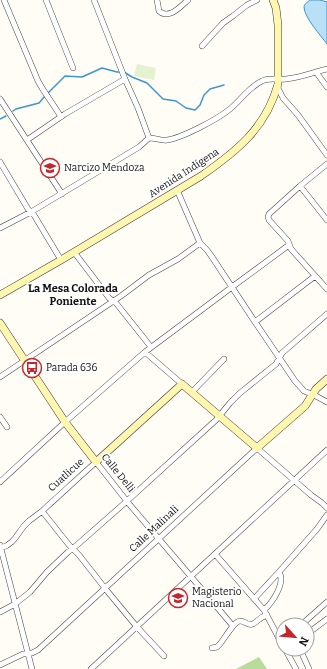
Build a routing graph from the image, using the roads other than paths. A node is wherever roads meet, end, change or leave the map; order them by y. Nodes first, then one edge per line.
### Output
1 (4, 0) edge
2 (46, 0) edge
3 (94, 0) edge
4 (157, 0) edge
5 (188, 0) edge
6 (257, 0) edge
7 (273, 0) edge
8 (202, 46) dead end
9 (73, 68) dead end
10 (327, 69) edge
11 (316, 72) junction
12 (125, 79) junction
13 (277, 83) junction
14 (327, 87) edge
15 (0, 99) edge
16 (61, 117) junction
17 (149, 138) junction
18 (27, 140) junction
19 (327, 155) edge
20 (0, 162) edge
21 (327, 164) edge
22 (300, 186) junction
23 (177, 190) junction
24 (62, 194) junction
25 (31, 212) junction
26 (327, 220) edge
27 (0, 227) edge
28 (200, 243) junction
29 (290, 245) junction
30 (74, 252) junction
31 (61, 260) junction
32 (316, 276) junction
33 (232, 287) junction
34 (327, 290) edge
35 (0, 295) edge
36 (113, 300) junction
37 (327, 314) edge
38 (255, 322) junction
39 (0, 323) edge
40 (151, 347) junction
41 (145, 352) junction
42 (280, 358) junction
43 (224, 359) dead end
44 (25, 361) junction
45 (0, 377) edge
46 (327, 379) edge
47 (182, 384) junction
48 (192, 392) junction
49 (312, 394) junction
50 (327, 402) edge
51 (220, 415) junction
52 (0, 417) edge
53 (65, 422) junction
54 (7, 427) dead end
55 (257, 448) junction
56 (327, 450) edge
57 (96, 462) junction
58 (294, 480) junction
59 (0, 481) edge
60 (127, 501) junction
61 (327, 508) edge
62 (42, 511) junction
63 (327, 514) edge
64 (159, 539) junction
65 (0, 546) edge
66 (73, 548) junction
67 (215, 554) junction
68 (279, 572) junction
69 (191, 576) junction
70 (105, 588) junction
71 (254, 599) junction
72 (327, 602) edge
73 (15, 604) junction
74 (0, 612) edge
75 (265, 613) junction
76 (310, 617) edge
77 (327, 619) edge
78 (233, 626) junction
79 (137, 627) junction
80 (315, 628) edge
81 (275, 630) edge
82 (212, 648) dead end
83 (28, 653) junction
84 (164, 656) dead end
85 (289, 657) edge
86 (304, 657) edge
87 (0, 665) edge
88 (32, 669) edge
89 (91, 669) edge
90 (296, 669) edge
91 (309, 669) edge

1 - 16 street
2 - 9 street
3 - 12 street
4 - 5 street
6 - 8 street
7 - 13 street, Avenida Indígena
10 - 11 street
11 - 13 street
11 - 14 street
12 - 16 street
12 - 17 street
13 - 17 street
13 - 19 street
13 - 23 street, Avenida Indígena
15 - 18 street
16 - 18 street
17 - 24 street
18 - 24 street
20 - 25 street
21 - 22 street
22 - 26 street
22 - 29 street
23 - 28 street
23 - 30 street, Avenida Indígena
24 - 25 street
25 - 27 street
25 - 31 street
28 - 33 street
28 - 36 street
29 - 32 street
29 - 33 street
30 - 31 street, Avenida Indígena
30 - 36 street
31 - 35 street, Avenida Indígena
32 - 34 street
32 - 38 street
33 - 38 street
33 - 40 street
36 - 40 street
36 - 44 street
37 - 42 street
38 - 42 street
39 - 44 street, Calle Delli
40 - 41 street
41 - 47 street
41 - 53 street
42 - 49 street
42 - 51 street
43 - 48 street
44 - 45 street
44 - 53 street, Calle Delli
46 - 49 street, Calle Malinali
47 - 48 street
47 - 57 street, Cuatlicue
48 - 51 street
49 - 50 street
49 - 55 street, Calle Malinali
51 - 55 street
51 - 60 street
52 - 54 street
53 - 57 street, Calle Delli
53 - 59 street
55 - 58 street
55 - 64 street, Calle Malinali
56 - 58 street
57 - 60 street, Calle Delli
57 - 62 street, Cuatlicue
58 - 61 street
58 - 67 street
60 - 64 street, Calle Delli
60 - 66 street
62 - 65 street, Cuatlicue
62 - 66 street
63 - 68 street
64 - 69 street, Calle Delli
64 - 70 street, Calle Malinali
65 - 73 street
66 - 70 street
66 - 73 street
67 - 69 street
67 - 71 street
68 - 71 street
68 - 75 street
69 - 78 street, Calle Delli
69 - 79 street
70 - 79 street
70 - 83 street, Calle Malinali
71 - 75 street
72 - 76 street
73 - 74 street
73 - 83 street
75 - 78 street
75 - 81 street
77 - 80 street
78 - 82 street
79 - 84 street
79 - 89 street
83 - 87 street, Calle Malinali
83 - 88 street
85 - 90 street
86 - 91 street

